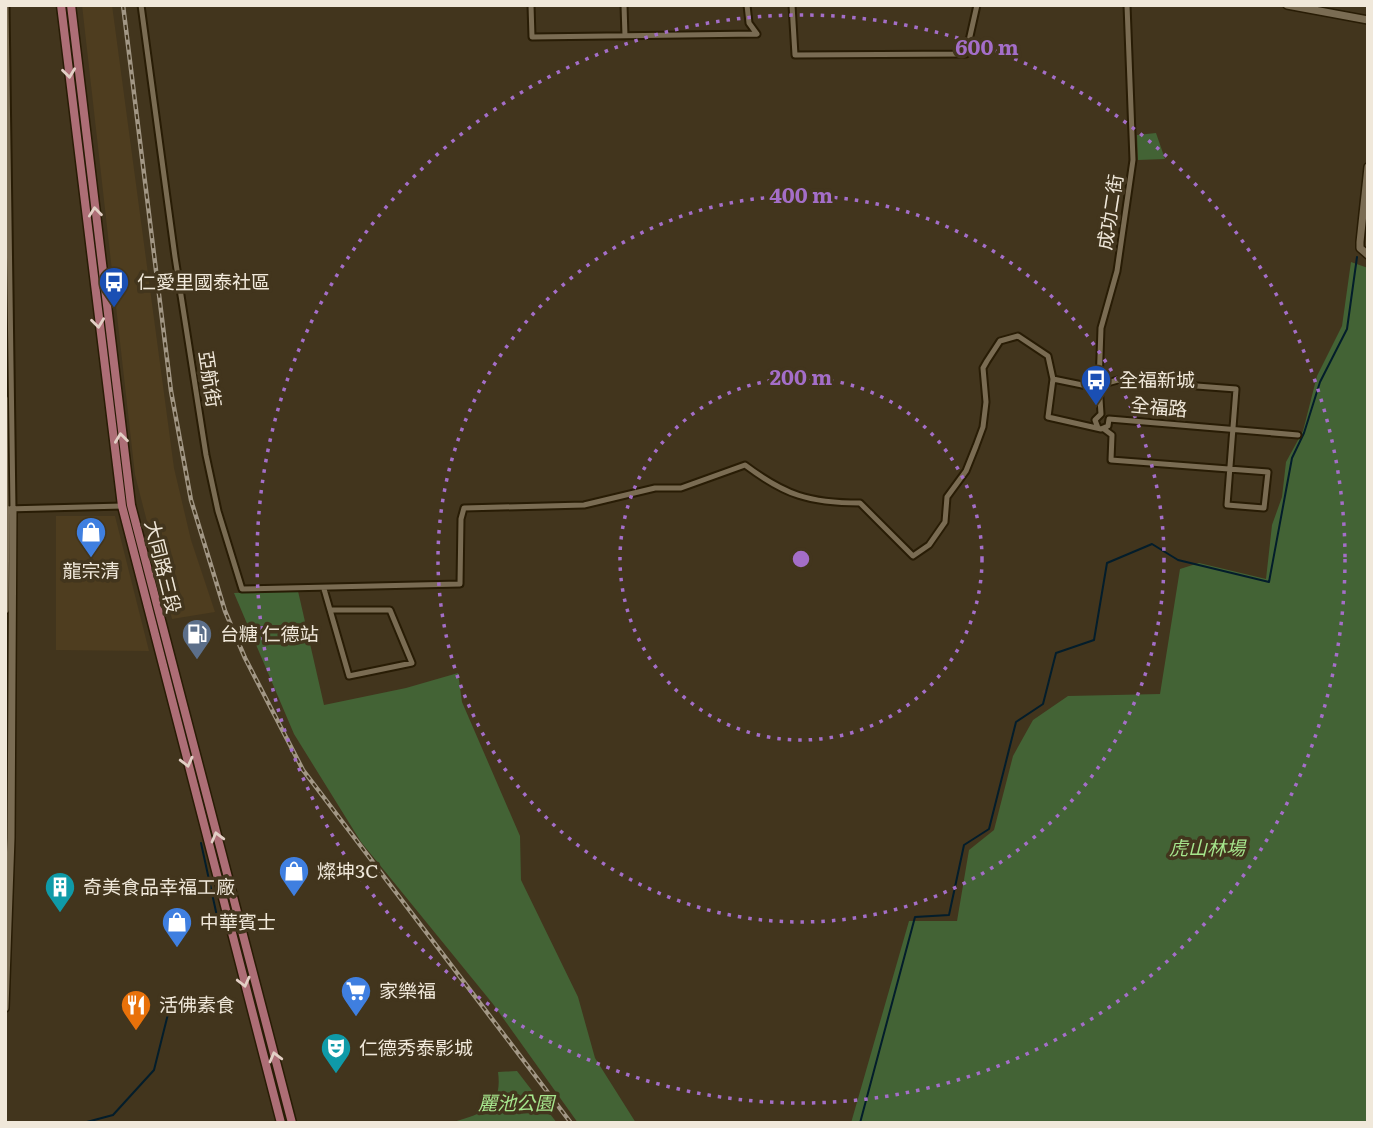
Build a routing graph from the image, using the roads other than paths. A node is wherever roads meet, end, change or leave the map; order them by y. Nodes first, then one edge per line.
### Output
1 (6, 5) edge
2 (61, 5) edge
3 (71, 5) edge
4 (141, 5) edge
5 (531, 5) edge
6 (624, 5) edge
7 (747, 5) edge
8 (792, 5) edge
9 (977, 5) edge
10 (1127, 5) edge
11 (1287, 5) edge
12 (1368, 20) edge
13 (625, 36) junction
14 (1368, 167) edge
15 (1368, 255) edge
16 (1053, 379) junction
17 (1099, 384) junction
18 (5, 398) edge
19 (1098, 416) junction
20 (1109, 419) junction
21 (1102, 429) junction
22 (1233, 429) junction
23 (1298, 435) dead end
24 (1229, 470) junction
25 (127, 506) junction
26 (10, 509) edge
27 (324, 589) junction
28 (5, 610) edge
29 (330, 610) junction
30 (5, 1009) edge
31 (281, 1123) edge
32 (292, 1123) edge

1 - 26 street
2 -> 25 main road, 大同路三段
25 -> 3 main road, 大同路三段
4 - 27 street, 亞航街
5 - 13 street
6 - 13 street
7 - 13 street
8 - 9 street
10 - 17 street, 成功二街
11 - 12 street
14 - 15 street
16 - 17 street
16 - 21 street
16 - 27 street, 亞航街
17 - 19 street, 成功二街
17 - 22 street
18 - 26 street
19 - 20 street
19 - 21 street
20 - 21 street, 全福路
20 - 22 street, 全福路
21 - 24 street
22 - 23 street, 全福路
22 - 24 street
24 - 24 street
25 - 26 street
25 -> 31 main road, 大同路三段
32 -> 25 main road, 大同路三段
26 - 28 street
26 - 30 street
27 - 29 street
29 - 29 street

